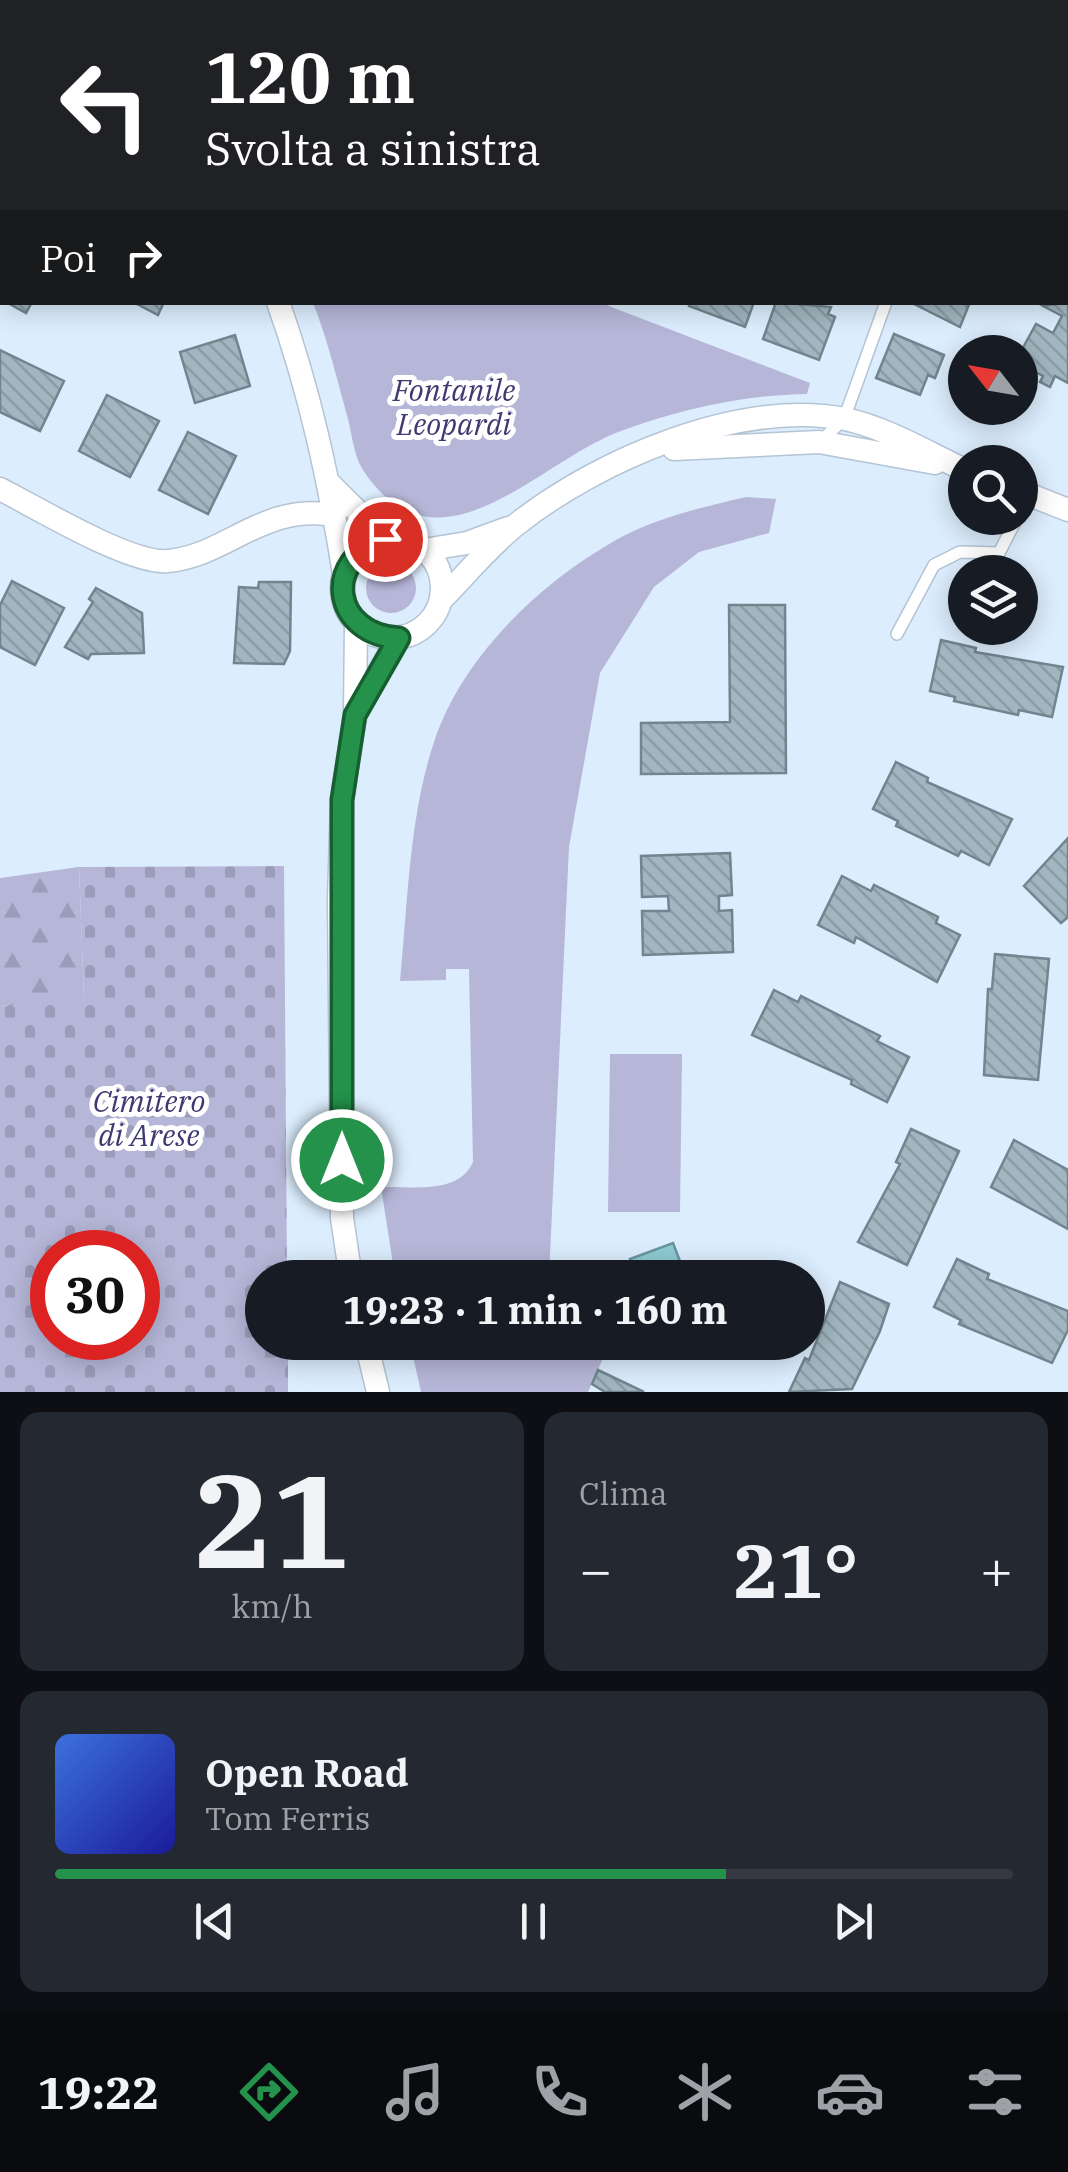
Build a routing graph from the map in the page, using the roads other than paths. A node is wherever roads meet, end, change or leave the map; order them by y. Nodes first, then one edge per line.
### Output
1 (279, 305) edge
2 (885, 305) edge
3 (844, 419) junction
4 (819, 442) junction
5 (651, 450) junction
6 (948, 461) edge
7 (948, 466) edge
8 (331, 485) junction
9 (0, 489) edge
10 (1038, 506) edge
11 (1068, 510) edge
12 (335, 515) junction
13 (515, 526) junction
14 (1007, 535) edge
15 (385, 539) junction
16 (424, 550) junction
17 (344, 574) junction
18 (441, 600) junction
19 (356, 622) junction
20 (897, 634) dead end
21 (399, 638) junction
22 (355, 715) junction
23 (348, 1260) edge
24 (370, 1360) edge
25 (378, 1392) edge

1 - 8 street
2 - 3 lane
3 - 4 lane
3 - 5 street
3 - 6 street
4 - 5 street
4 - 7 street
5 - 13 street
8 - 12 street
8 - 15 street
9 - 12 street
10 - 11 street
12 - 17 street
13 - 16 street
13 - 18 street
14 - 20 lane
15 - 16 street
15 - 17 street
16 - 18 street
17 - 19 street
18 - 21 street
19 - 21 street
19 - 22 street
21 - 22 street
22 - 23 street
24 - 25 street

